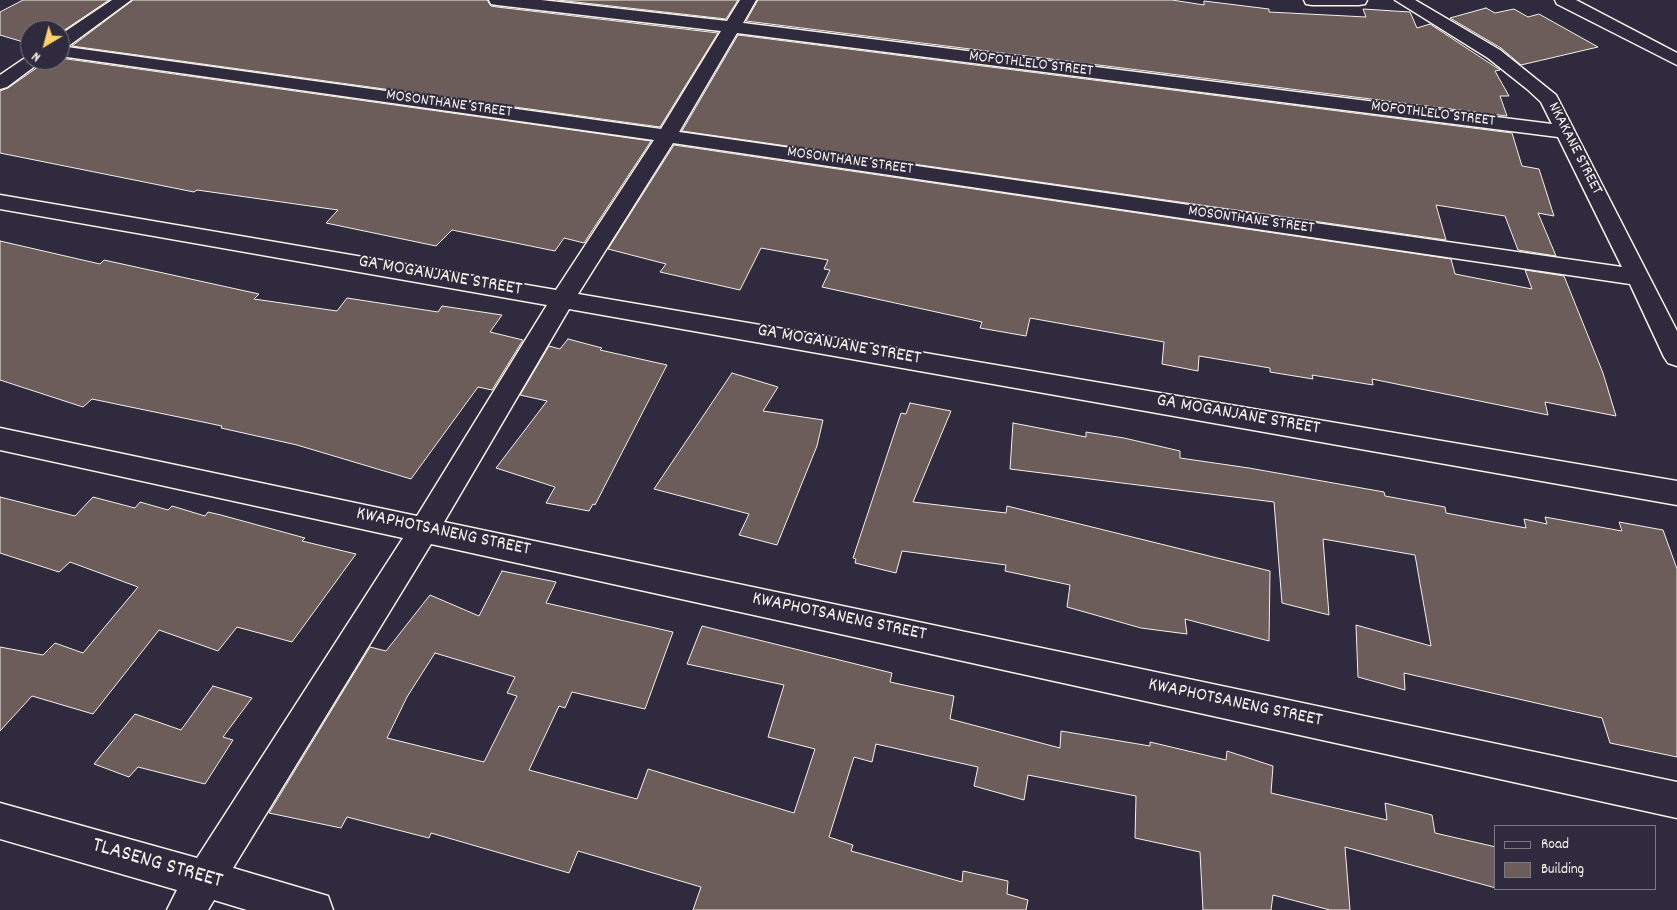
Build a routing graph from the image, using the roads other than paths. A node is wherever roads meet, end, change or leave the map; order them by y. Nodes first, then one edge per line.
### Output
1 (123, 0) edge
2 (497, 0) edge
3 (748, 0) edge
4 (1312, 0) edge
5 (1359, 0) edge
6 (1403, 0) edge
7 (1563, 0) edge
8 (731, 27) junction
9 (70, 36) edge
10 (70, 52) edge
11 (1677, 60) edge
12 (20, 69) edge
13 (0, 83) edge
14 (1565, 132) junction
15 (667, 136) junction
16 (0, 202) edge
17 (1640, 277) junction
18 (563, 298) junction
19 (1677, 357) edge
20 (0, 439) edge
21 (1677, 493) edge
22 (425, 529) junction
23 (1677, 800) edge
24 (0, 821) edge
25 (205, 878) junction
26 (186, 910) edge
27 (314, 910) edge

1 - 9 street
2 - 8 street, MOFOTHLELO STREET
3 - 8 street
4 - 5 street
6 - 14 street, NKAKANE STREET
7 - 11 street
8 - 14 street, MOFOTHLELO STREET
8 - 15 street
10 - 15 street, MOSONTHANE STREET
12 - 13 street
14 - 17 street, NKAKANE STREET
15 - 17 street, MOSONTHANE STREET
15 - 18 street
16 - 18 street, GA MOGANJANE STREET
17 - 19 street, NKAKANE STREET
18 - 21 street, GA MOGANJANE STREET
18 - 22 street
20 - 22 street, KWAPHOTSANENG STREET
22 - 23 street, KWAPHOTSANENG STREET
22 - 25 street
24 - 25 street, TLASENG STREET
25 - 26 street
25 - 27 street, TLASENG STREET

